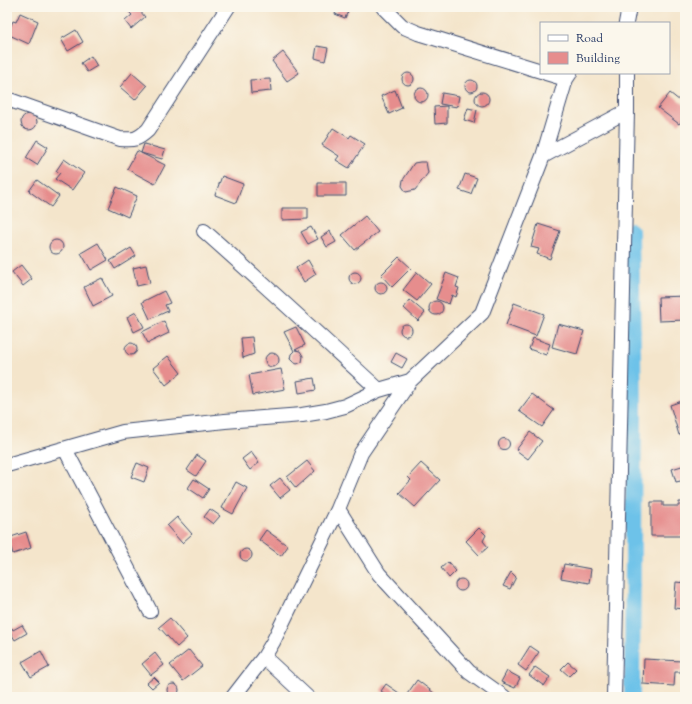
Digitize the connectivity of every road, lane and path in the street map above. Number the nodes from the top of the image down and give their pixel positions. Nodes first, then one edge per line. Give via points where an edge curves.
1 (228, 7) edge
2 (383, 7) edge
3 (628, 7) edge
4 (626, 22) edge
5 (540, 71) edge
6 (553, 74) edge
7 (627, 74) edge
8 (568, 76) edge
9 (7, 99) edge
10 (627, 111) junction
11 (543, 156) junction
12 (204, 231) dead end
13 (410, 381) junction
14 (379, 390) junction
15 (65, 449) junction
16 (7, 465) edge
17 (338, 510) junction
18 (150, 611) dead end
19 (264, 657) junction
20 (233, 697) edge
21 (307, 697) edge
22 (504, 697) edge
23 (614, 697) edge

1 - 9 street via 148,130 140,137 120,139
2 - 5 street via 402,26 418,33
3 - 4 street
6 - 8 street
7 - 10 street
8 - 11 street
10 - 11 street
10 - 23 street
11 - 13 street via 482,313
12 - 14 street
13 - 14 street
13 - 17 street via 361,453
14 - 15 street via 345,406 326,411 123,432
15 - 16 street
15 - 18 street
17 - 19 street
17 - 22 street via 378,574 469,672
19 - 20 street
19 - 21 street

